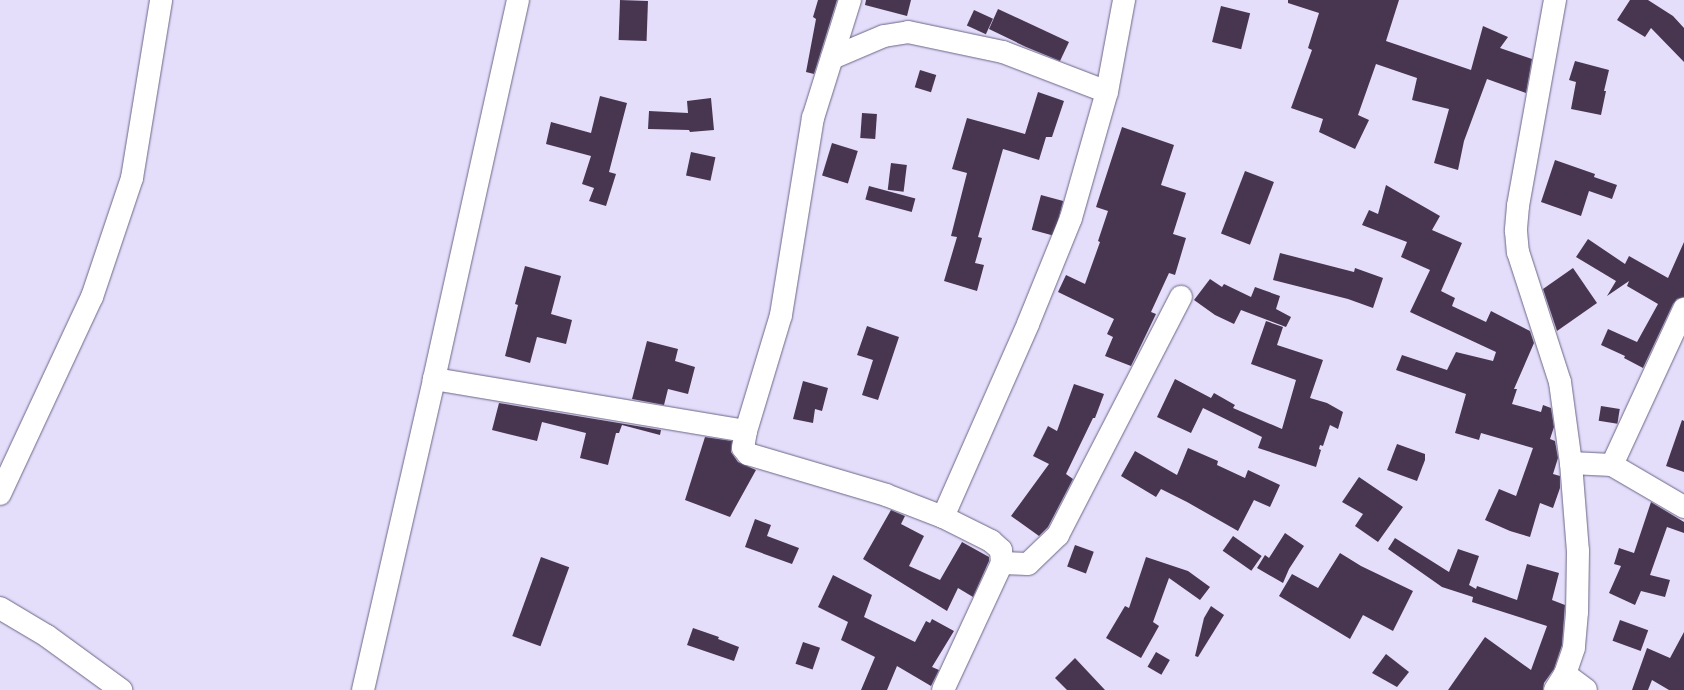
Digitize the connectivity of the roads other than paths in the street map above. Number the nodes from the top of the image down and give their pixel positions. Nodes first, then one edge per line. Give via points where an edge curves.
1 (161, 0) edge
2 (518, 0) edge
3 (850, 0) edge
4 (1124, 0) edge
5 (1555, 0) edge
6 (832, 58) junction
7 (1107, 92) junction
8 (1181, 297) dead end
9 (1684, 309) edge
10 (434, 379) junction
11 (746, 431) junction
12 (1571, 463) junction
13 (1612, 464) junction
14 (0, 494) edge
15 (1684, 507) edge
16 (943, 517) junction
17 (1002, 563) junction
18 (0, 608) edge
19 (1560, 682) edge
20 (121, 690) edge
21 (363, 690) edge
22 (943, 690) edge
23 (1586, 690) edge

1 - 14 street via 132,178 92,297
2 - 10 street
3 - 6 street
4 - 7 street
5 - 12 street via 1518,206 1516,231 1518,252 1560,382
6 - 7 street via 884,36 908,32 1003,52
6 - 11 street via 814,118 780,314
7 - 16 street via 1071,218 1028,324
8 - 17 street via 1058,535 1028,564
9 - 13 street
10 - 11 street
10 - 21 street
11 - 16 street via 743,448 748,454 886,495
12 - 13 street
12 - 19 street via 1578,551 1577,612 1574,648
13 - 15 street
16 - 17 street via 991,541 1001,550
17 - 22 street
18 - 20 street via 47,636
19 - 23 street

